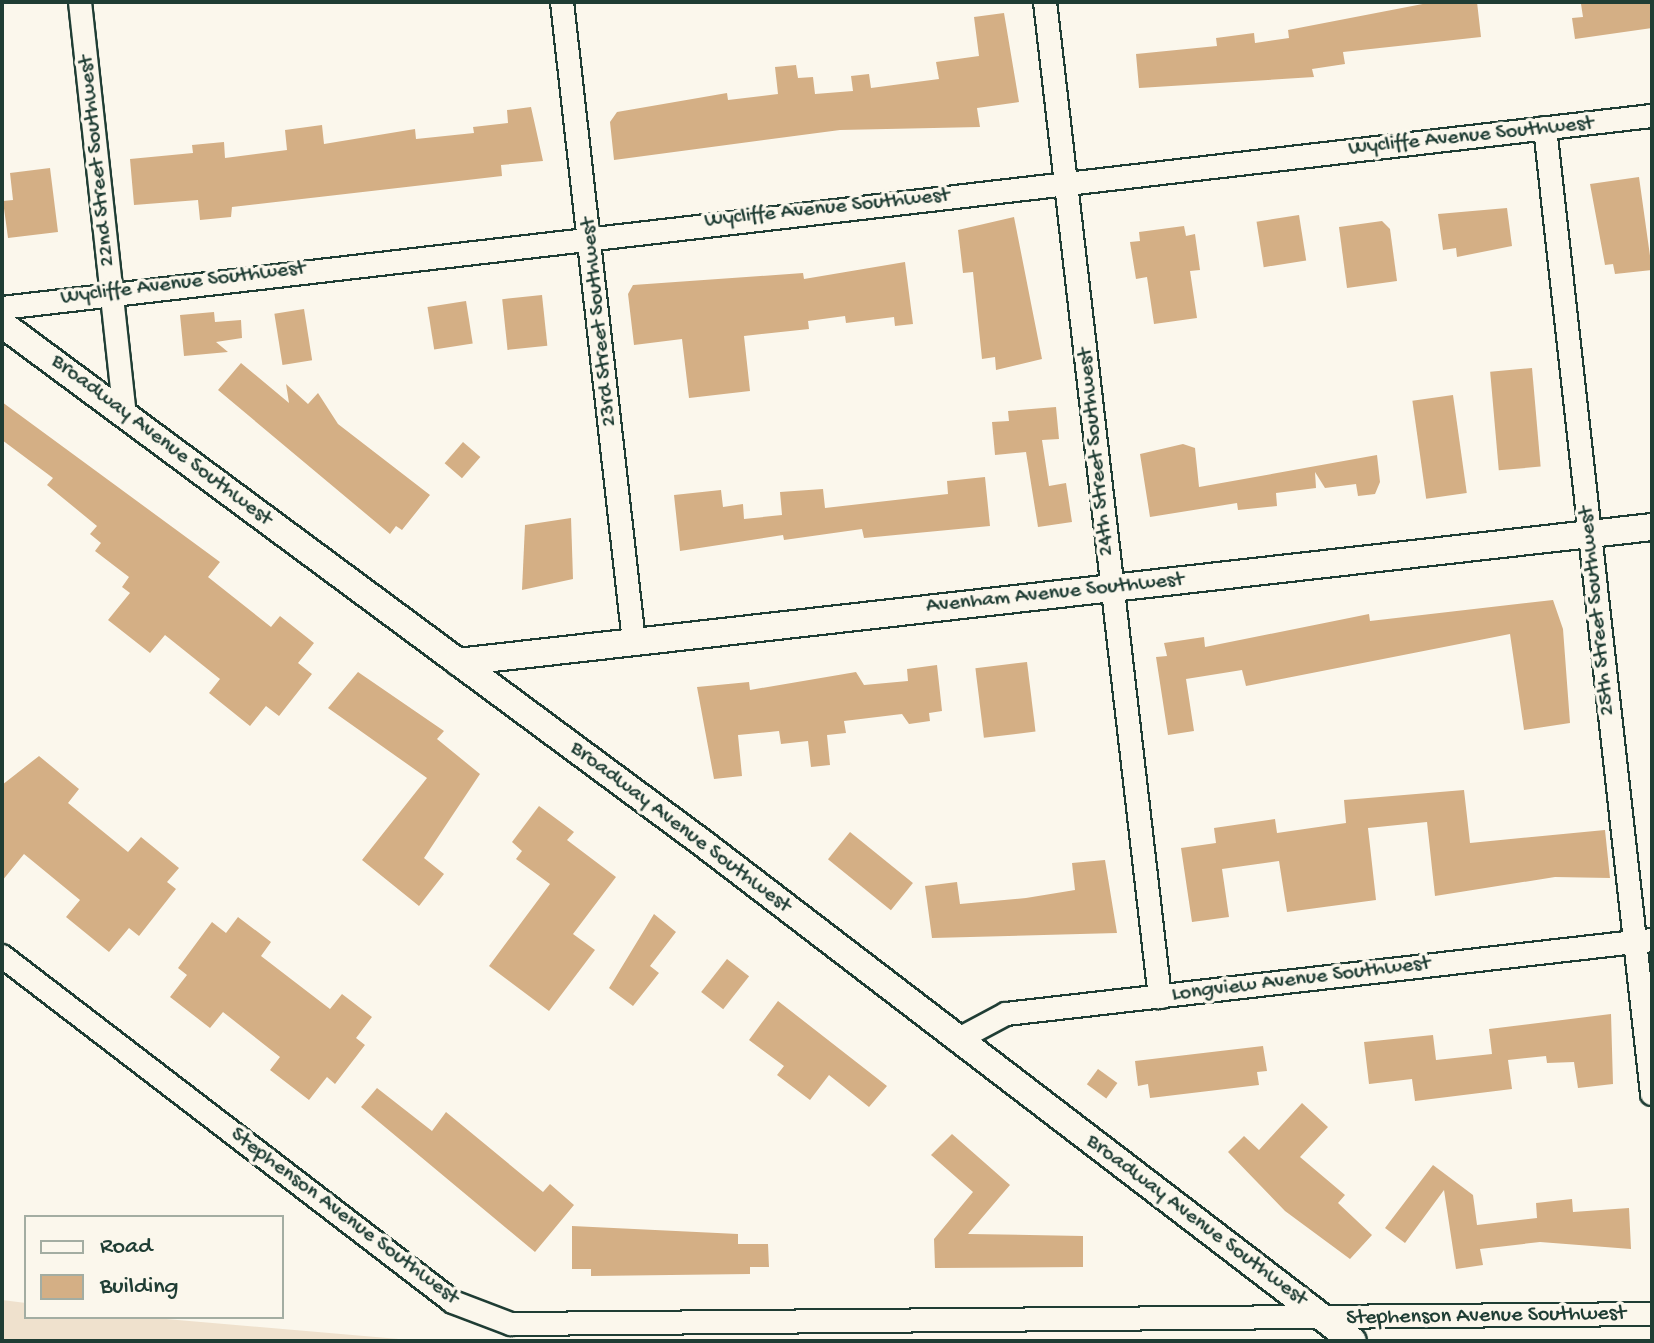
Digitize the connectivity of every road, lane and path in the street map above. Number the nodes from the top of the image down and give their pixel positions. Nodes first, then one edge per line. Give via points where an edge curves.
1 (80, 2) edge
2 (562, 2) edge
3 (1045, 2) edge
4 (1652, 116) edge
5 (1545, 128) junction
6 (1066, 183) junction
7 (591, 236) junction
8 (112, 292) junction
9 (2, 308) edge
10 (2, 324) edge
11 (125, 415) junction
12 (1652, 527) edge
13 (1590, 534) junction
14 (1113, 588) junction
15 (634, 642) junction
16 (458, 662) junction
17 (1644, 941) edge
18 (2, 956) edge
19 (1160, 997) junction
20 (957, 1040) junction
21 (1652, 1094) edge
22 (1652, 1314) edge
23 (1325, 1320) junction
24 (1353, 1341) edge

1 - 8 street, 22nd Street Southwest
2 - 7 street, 23rd Street Southwest
3 - 6 street, 24th Street Southwest
4 - 5 street, Wycliffe Avenue Southwest
5 - 6 street, Wycliffe Avenue Southwest
5 - 13 street, 25th Street Southwest
6 - 7 street, Wycliffe Avenue Southwest
6 - 14 street, 24th Street Southwest
7 - 8 street, Wycliffe Avenue Southwest
7 - 15 street, 23rd Street Southwest
8 - 9 street, Wycliffe Avenue Southwest
8 - 11 street, 22nd Street Southwest
10 - 11 street, Broadway Avenue Southwest
11 - 16 street, Broadway Avenue Southwest
12 - 13 street, Avenham Avenue Southwest
13 - 14 street, Avenham Avenue Southwest
13 - 17 street, 25th Street Southwest
14 - 15 street, Avenham Avenue Southwest
14 - 19 street, 24th Street Southwest
15 - 16 street, Avenham Avenue Southwest
16 - 20 street, Broadway Avenue Southwest
17 - 19 street, Longview Avenue Southwest
17 - 21 street, 25th Street Southwest
18 - 23 street, Stephenson Avenue Southwest via 453,1302 511,1324
19 - 20 street, Longview Avenue Southwest via 1006,1014
20 - 23 street, Broadway Avenue Southwest
22 - 23 street, Stephenson Avenue Southwest
23 - 24 street, Broadway Avenue Southwest

